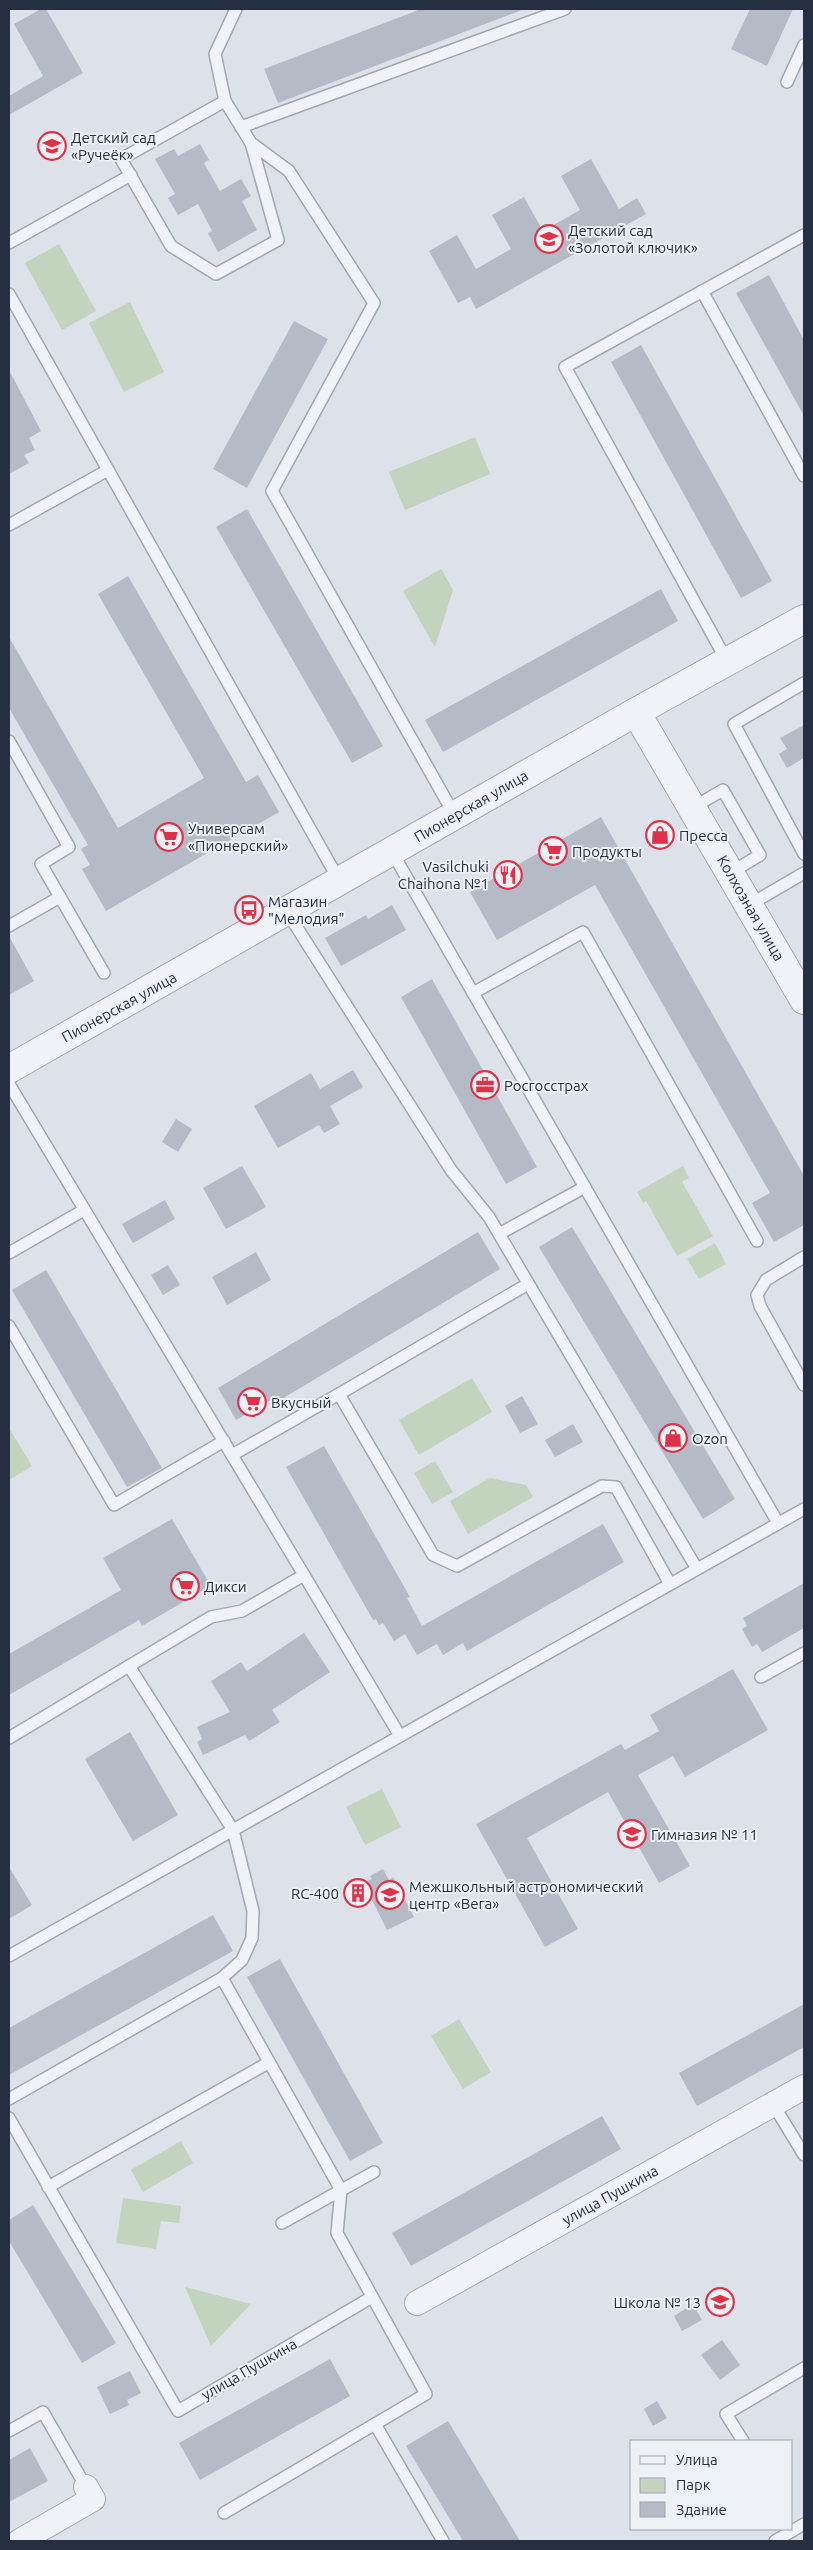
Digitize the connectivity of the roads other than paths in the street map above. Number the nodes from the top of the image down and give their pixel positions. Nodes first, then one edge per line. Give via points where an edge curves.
1 (236, 9) edge
2 (565, 9) edge
3 (804, 45) edge
4 (787, 82) dead end
5 (225, 101) junction
6 (241, 127) junction
7 (251, 143) junction
8 (130, 176) junction
9 (804, 235) edge
10 (9, 243) edge
11 (702, 291) junction
12 (9, 294) edge
13 (108, 470) junction
14 (804, 476) edge
15 (9, 525) edge
16 (804, 619) edge
17 (728, 662) junction
18 (804, 683) edge
19 (636, 712) junction
20 (9, 741) edge
21 (455, 816) junction
22 (392, 852) junction
23 (804, 854) edge
24 (804, 873) edge
25 (340, 882) junction
26 (60, 896) junction
27 (749, 905) junction
28 (287, 912) junction
29 (9, 926) edge
30 (104, 973) dead end
31 (473, 993) junction
32 (804, 1000) edge
33 (9, 1069) edge
34 (9, 1084) edge
35 (585, 1187) junction
36 (84, 1210) junction
37 (499, 1234) junction
38 (757, 1241) dead end
39 (9, 1252) edge
40 (804, 1257) edge
41 (528, 1284) junction
42 (9, 1326) edge
43 (804, 1385) edge
44 (339, 1394) junction
45 (224, 1441) junction
46 (232, 1455) junction
47 (804, 1508) edge
48 (778, 1523) junction
49 (697, 1569) junction
50 (304, 1575) junction
51 (670, 1584) junction
52 (804, 1653) edge
53 (129, 1666) junction
54 (761, 1677) dead end
55 (400, 1736) junction
56 (9, 1738) edge
57 (233, 1830) junction
58 (9, 1956) edge
59 (222, 1978) junction
60 (268, 2063) junction
61 (804, 2087) edge
62 (9, 2099) edge
63 (774, 2104) junction
64 (9, 2118) edge
65 (804, 2155) edge
66 (374, 2172) dead end
67 (48, 2186) junction
68 (341, 2190) junction
69 (282, 2223) dead end
70 (372, 2297) junction
71 (417, 2304) dead end
72 (804, 2368) edge
73 (375, 2424) junction
74 (9, 2431) edge
75 (742, 2440) edge
76 (86, 2488) joint
77 (224, 2513) dead end
78 (804, 2524) edge
79 (20, 2541) edge
80 (443, 2541) edge
81 (775, 2541) edge

1 - 5 lane via 215,54
2 - 6 lane
3 - 4 lane
5 - 6 lane
5 - 8 lane via 121,159
6 - 7 lane
7 - 8 lane via 278,240 216,274 171,246
7 - 21 lane via 289,171 374,303 272,491
8 - 10 lane
9 - 11 lane
11 - 14 lane
11 - 17 lane via 565,367
12 - 13 lane
13 - 15 lane
13 - 25 lane
16 - 17 street, Пионерская улица
17 - 19 street, Пионерская улица
18 - 23 lane via 734,724
19 - 21 street, Пионерская улица
19 - 27 street, Колхозная улица
20 - 26 lane via 69,848 41,864
21 - 22 street, Пионерская улица
22 - 25 street, Пионерская улица
22 - 31 lane
24 - 27 lane
25 - 28 street, Пионерская улица
26 - 29 lane
26 - 30 lane
27 - 32 street, Колхозная улица
28 - 33 street, Пионерская улица
28 - 37 lane via 451,1170
31 - 35 lane
31 - 38 lane via 583,932
34 - 36 lane
35 - 37 lane
35 - 48 lane
36 - 39 lane
36 - 45 lane
37 - 41 lane
40 - 43 lane via 766,1280 757,1295
41 - 44 lane
41 - 49 lane
42 - 45 lane via 114,1505
44 - 46 lane
44 - 51 lane via 433,1555 457,1566 602,1486 616,1487
45 - 46 lane
46 - 50 lane
47 - 48 lane
48 - 49 lane
49 - 51 lane
50 - 53 lane via 242,1611 211,1617
50 - 55 lane
51 - 55 lane
52 - 54 lane
53 - 56 lane
53 - 57 lane
55 - 57 lane
57 - 58 lane
57 - 59 lane via 253,1911 252,1938 242,1960
59 - 60 lane
59 - 62 lane
60 - 67 lane
60 - 68 lane
61 - 63 street, улица Пушкина
63 - 65 lane
63 - 71 street, улица Пушкина
64 - 67 lane
66 - 68 lane
67 - 70 lane, улица Пушкина via 178,2411
68 - 69 lane
68 - 70 lane via 337,2233
70 - 73 lane via 426,2394
72 - 75 lane via 726,2414
73 - 77 lane
73 - 80 lane
74 - 76 lane via 43,2412
76 - 79 street via 93,2499
78 - 81 lane

